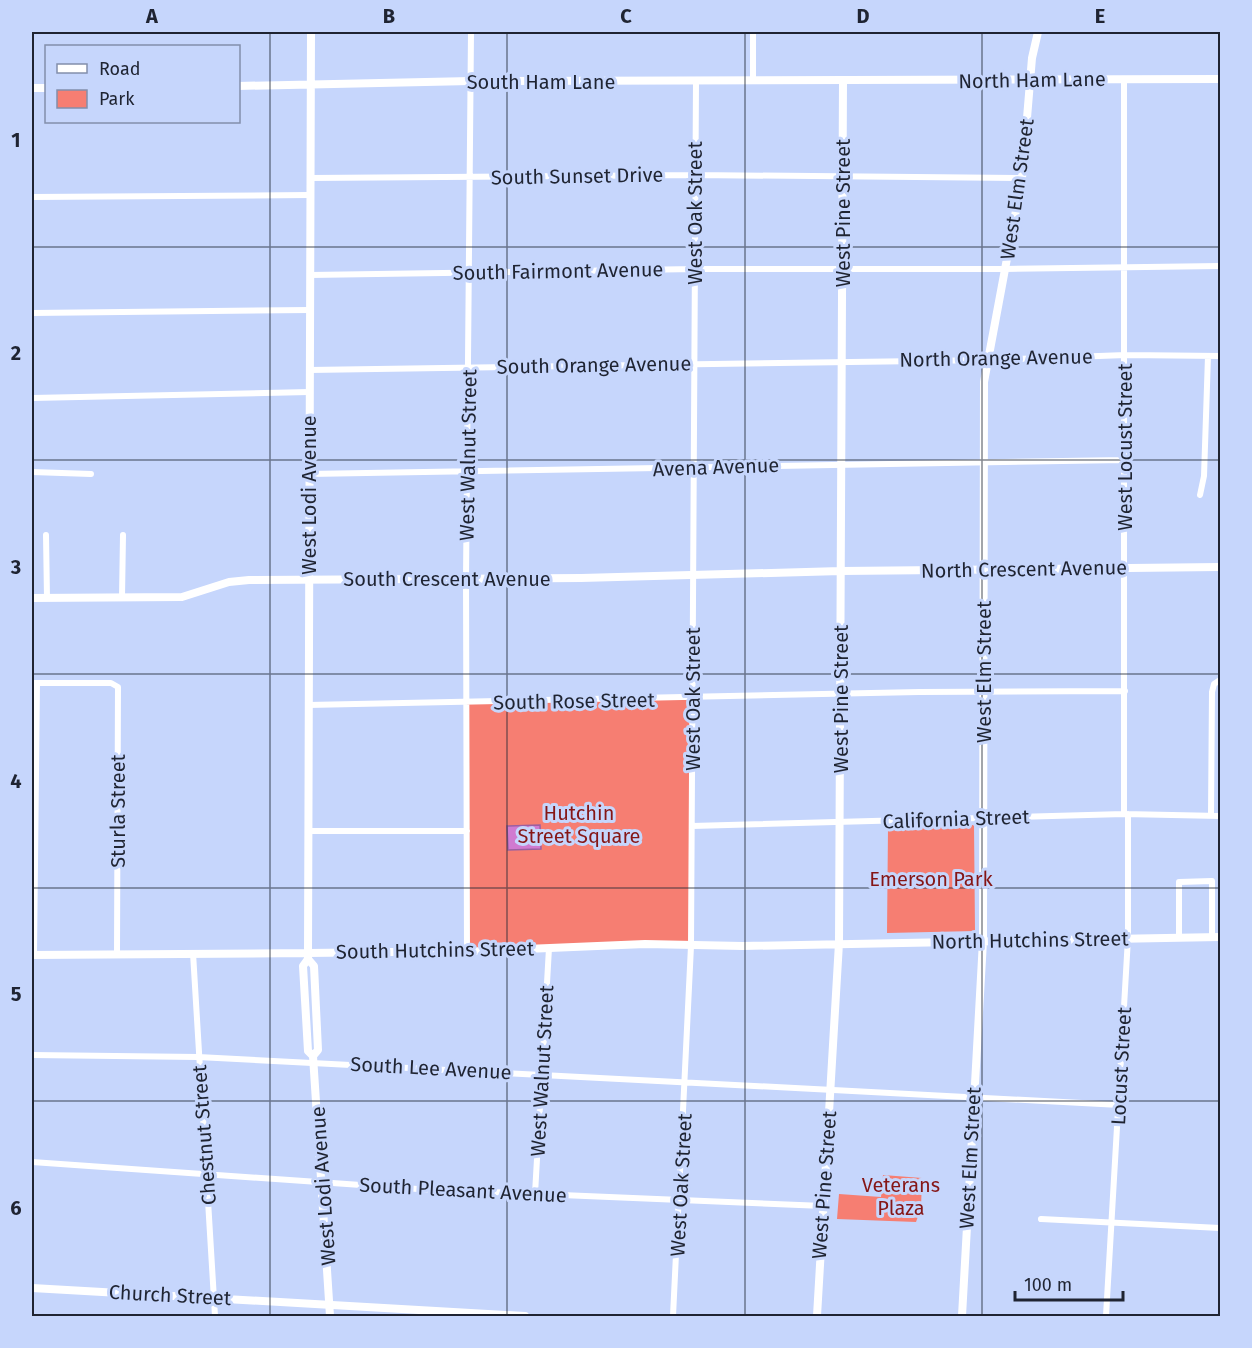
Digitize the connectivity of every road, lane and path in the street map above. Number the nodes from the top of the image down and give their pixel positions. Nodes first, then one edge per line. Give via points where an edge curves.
1 (311, 32) edge
2 (471, 32) edge
3 (753, 32) edge
4 (1038, 32) edge
5 (1124, 79) junction
6 (1221, 79) edge
7 (753, 80) junction
8 (1030, 80) junction
9 (471, 81) junction
10 (696, 81) junction
11 (843, 81) junction
12 (312, 84) junction
13 (240, 86) edge
14 (695, 175) junction
15 (844, 176) junction
16 (470, 177) junction
17 (310, 178) junction
18 (1023, 178) junction
19 (309, 195) junction
20 (32, 197) edge
21 (1221, 266) edge
22 (1124, 268) junction
23 (695, 269) junction
24 (1005, 269) junction
25 (843, 270) junction
26 (471, 273) junction
27 (310, 275) junction
28 (310, 310) junction
29 (32, 314) edge
30 (1126, 355) junction
31 (1208, 356) junction
32 (1221, 356) edge
33 (987, 360) junction
34 (843, 361) junction
35 (694, 363) junction
36 (470, 368) junction
37 (309, 370) junction
38 (309, 392) junction
39 (32, 398) edge
40 (1124, 460) junction
41 (842, 464) junction
42 (982, 464) junction
43 (694, 469) junction
44 (32, 472) edge
45 (468, 472) junction
46 (91, 474) dead end
47 (309, 474) junction
48 (1200, 495) dead end
49 (46, 535) dead end
50 (123, 535) dead end
51 (1221, 567) edge
52 (1125, 568) junction
53 (828, 571) joint
54 (841, 571) junction
55 (983, 571) junction
56 (693, 573) junction
57 (466, 579) junction
58 (309, 580) junction
59 (122, 597) junction
60 (32, 598) edge
61 (47, 598) junction
62 (1221, 680) edge
63 (34, 683) edge
64 (1125, 691) junction
65 (985, 692) junction
66 (841, 695) junction
67 (692, 698) junction
68 (468, 704) junction
69 (308, 705) junction
70 (1126, 814) junction
71 (1211, 815) junction
72 (1221, 816) edge
73 (984, 817) junction
74 (840, 822) junction
75 (692, 826) junction
76 (308, 831) junction
77 (467, 831) junction
78 (1179, 937) junction
79 (1216, 937) edge
80 (1128, 938) junction
81 (983, 941) junction
82 (839, 944) junction
83 (692, 946) junction
84 (549, 948) junction
85 (467, 951) junction
86 (193, 953) junction
87 (33, 955) edge
88 (117, 955) junction
89 (308, 956) junction
90 (32, 1055) edge
91 (198, 1056) junction
92 (313, 1059) junction
93 (541, 1074) junction
94 (686, 1082) junction
95 (830, 1089) junction
96 (974, 1097) junction
97 (1119, 1105) junction
98 (32, 1162) edge
99 (207, 1176) junction
100 (323, 1181) junction
101 (535, 1194) junction
102 (680, 1201) junction
103 (824, 1206) junction
104 (1041, 1219) dead end
105 (1112, 1223) junction
106 (1221, 1228) edge
107 (32, 1288) edge
108 (214, 1298) junction
109 (330, 1304) junction
110 (216, 1317) edge
111 (330, 1317) edge
112 (525, 1317) edge
113 (673, 1317) edge
114 (817, 1317) edge
115 (962, 1317) edge
116 (1106, 1317) edge

1 - 12 main road, West Lodi Avenue
2 - 9 street, West Walnut Street
3 - 7 street
4 - 8 street, West Elm Street
5 - 6 main road, North Ham Lane
5 - 8 main road, North Ham Lane
5 - 22 street, West Locust Street
7 - 10 main road, South Ham Lane
7 - 11 main road, South Ham Lane
8 - 11 main road, North Ham Lane
8 - 18 street, West Elm Street
9 - 10 main road, South Ham Lane
9 - 12 main road, South Ham Lane
9 - 16 street, West Walnut Street
10 - 14 street, West Oak Street
11 - 15 street, West Pine Street
12 - 13 main road, South Ham Lane
12 - 17 main road, West Lodi Avenue
14 - 15 street, South Sunset Drive
14 - 16 street, South Sunset Drive
14 - 23 street, West Oak Street
15 - 18 street, South Sunset Drive
15 - 25 street, West Pine Street
16 - 17 street, South Sunset Drive
16 - 26 street, West Walnut Street
17 - 19 main road, West Lodi Avenue
18 - 24 street, West Elm Street
19 - 20 street
19 - 27 main road, West Lodi Avenue
21 - 22 street, South Fairmont Avenue
22 - 24 street, South Fairmont Avenue
22 - 30 street, West Locust Street
23 - 25 street, South Fairmont Avenue
23 - 26 street, South Fairmont Avenue
23 - 35 street, West Oak Street
24 - 25 street, South Fairmont Avenue
24 - 33 street, West Elm Street
25 - 34 street, West Pine Street
26 - 27 street, South Fairmont Avenue
26 - 36 street, West Walnut Street
27 - 28 main road, West Lodi Avenue
28 - 29 street
28 - 37 main road, West Lodi Avenue
30 - 31 street, North Orange Avenue
30 - 33 street, North Orange Avenue
30 - 40 street, West Locust Street
31 - 32 street, North Orange Avenue
31 - 48 street
33 - 34 street, North Orange Avenue
33 - 42 street, West Elm Street
34 - 35 street, South Orange Avenue
34 - 41 street, West Pine Street
35 - 36 street, South Orange Avenue
35 - 43 street, West Oak Street
36 - 37 street, South Orange Avenue
36 - 45 street, West Walnut Street
37 - 38 main road, West Lodi Avenue
38 - 39 street
38 - 47 main road, West Lodi Avenue
40 - 42 street, Avena Avenue
40 - 52 street, West Locust Street
41 - 42 street, Avena Avenue
41 - 43 street, Avena Avenue
41 - 54 street, West Pine Street
42 - 55 street, West Elm Street
43 - 45 street, Avena Avenue
43 - 56 street, West Oak Street
44 - 46 street
45 - 47 street, Avena Avenue
45 - 57 street, West Walnut Street
47 - 58 main road, West Lodi Avenue
49 - 61 street
50 - 59 street
51 - 52 street, North Crescent Avenue
52 - 55 street, North Crescent Avenue
52 - 64 street, West Locust Street
53 - 54 street, North Crescent Avenue
53 - 56 street, South Crescent Avenue
54 - 55 street, North Crescent Avenue
54 - 66 street, West Pine Street
55 - 65 street, West Elm Street
56 - 57 street, South Crescent Avenue
56 - 67 street, West Oak Street
57 - 58 street, South Crescent Avenue
57 - 68 street, West Walnut Street
58 - 59 street, South Crescent Avenue via 229,582 182,597
58 - 69 main road, West Lodi Avenue
59 - 61 street, South Crescent Avenue
60 - 61 street, South Crescent Avenue
62 - 71 street via 1214,684 1212,692
63 - 87 street
63 - 88 street, Sturla Street via 101,682 118,687
64 - 65 street, South Rose Street
64 - 70 street, West Locust Street
65 - 66 street, South Rose Street
65 - 73 street, West Elm Street
66 - 67 street, South Rose Street
66 - 74 street, West Pine Street
67 - 68 street, South Rose Street
67 - 75 street, West Oak Street
68 - 69 street, South Rose Street
68 - 77 street, West Walnut Street
69 - 76 main road, West Lodi Avenue
70 - 71 street, California Street
70 - 73 street, California Street
70 - 80 street, Locust Street
71 - 72 street, California Street
73 - 74 street, California Street
73 - 81 street, West Elm Street
74 - 75 street, California Street
74 - 82 street, West Pine Street
75 - 83 street, West Oak Street
76 - 77 street
76 - 89 main road, West Lodi Avenue
77 - 85 street, West Walnut Street
78 - 79 street, North Hutchins Street
78 - 79 street via 1179,882 1212,881
78 - 80 street, North Hutchins Street
80 - 81 street, North Hutchins Street
80 - 97 street, Locust Street
81 - 82 street, North Hutchins Street
81 - 96 street, West Elm Street
82 - 83 street, South Hutchins Street
82 - 95 street, West Pine Street
83 - 84 street, South Hutchins Street
83 - 94 street, West Oak Street
84 - 85 street, South Hutchins Street
84 - 93 street, West Walnut Street
85 - 89 street, South Hutchins Street
86 - 88 main road, South Hutchins Street
86 - 89 main road, South Hutchins Street
86 - 91 street, Chestnut Street
87 - 88 main road, South Hutchins Street
89 - 92 main road, West Lodi Avenue via 314,966 318,1050
90 - 91 street, South Lee Avenue
91 - 92 street, South Lee Avenue
91 - 99 street, Chestnut Street
92 - 93 street, South Lee Avenue
92 - 100 main road, West Lodi Avenue
93 - 94 street, South Lee Avenue
93 - 101 street, West Walnut Street
94 - 95 street, South Lee Avenue
94 - 102 street, West Oak Street
95 - 96 street, South Lee Avenue
95 - 103 street, West Pine Street
96 - 97 street, South Lee Avenue
96 - 115 street, West Elm Street
97 - 105 street, Locust Street
98 - 99 street, South Pleasant Avenue
99 - 100 street, South Pleasant Avenue
99 - 108 street, Chestnut Street
100 - 101 street, South Pleasant Avenue
100 - 109 main road, West Lodi Avenue
101 - 102 street, South Pleasant Avenue
102 - 103 street, South Pleasant Avenue
102 - 113 street, West Oak Street
103 - 114 street, West Pine Street
104 - 105 street
105 - 106 street
105 - 116 street, Locust Street
107 - 108 street, Church Street
108 - 109 street, Church Street
108 - 110 street, Chestnut Street
109 - 111 main road, West Lodi Avenue
109 - 112 street, Church Street

